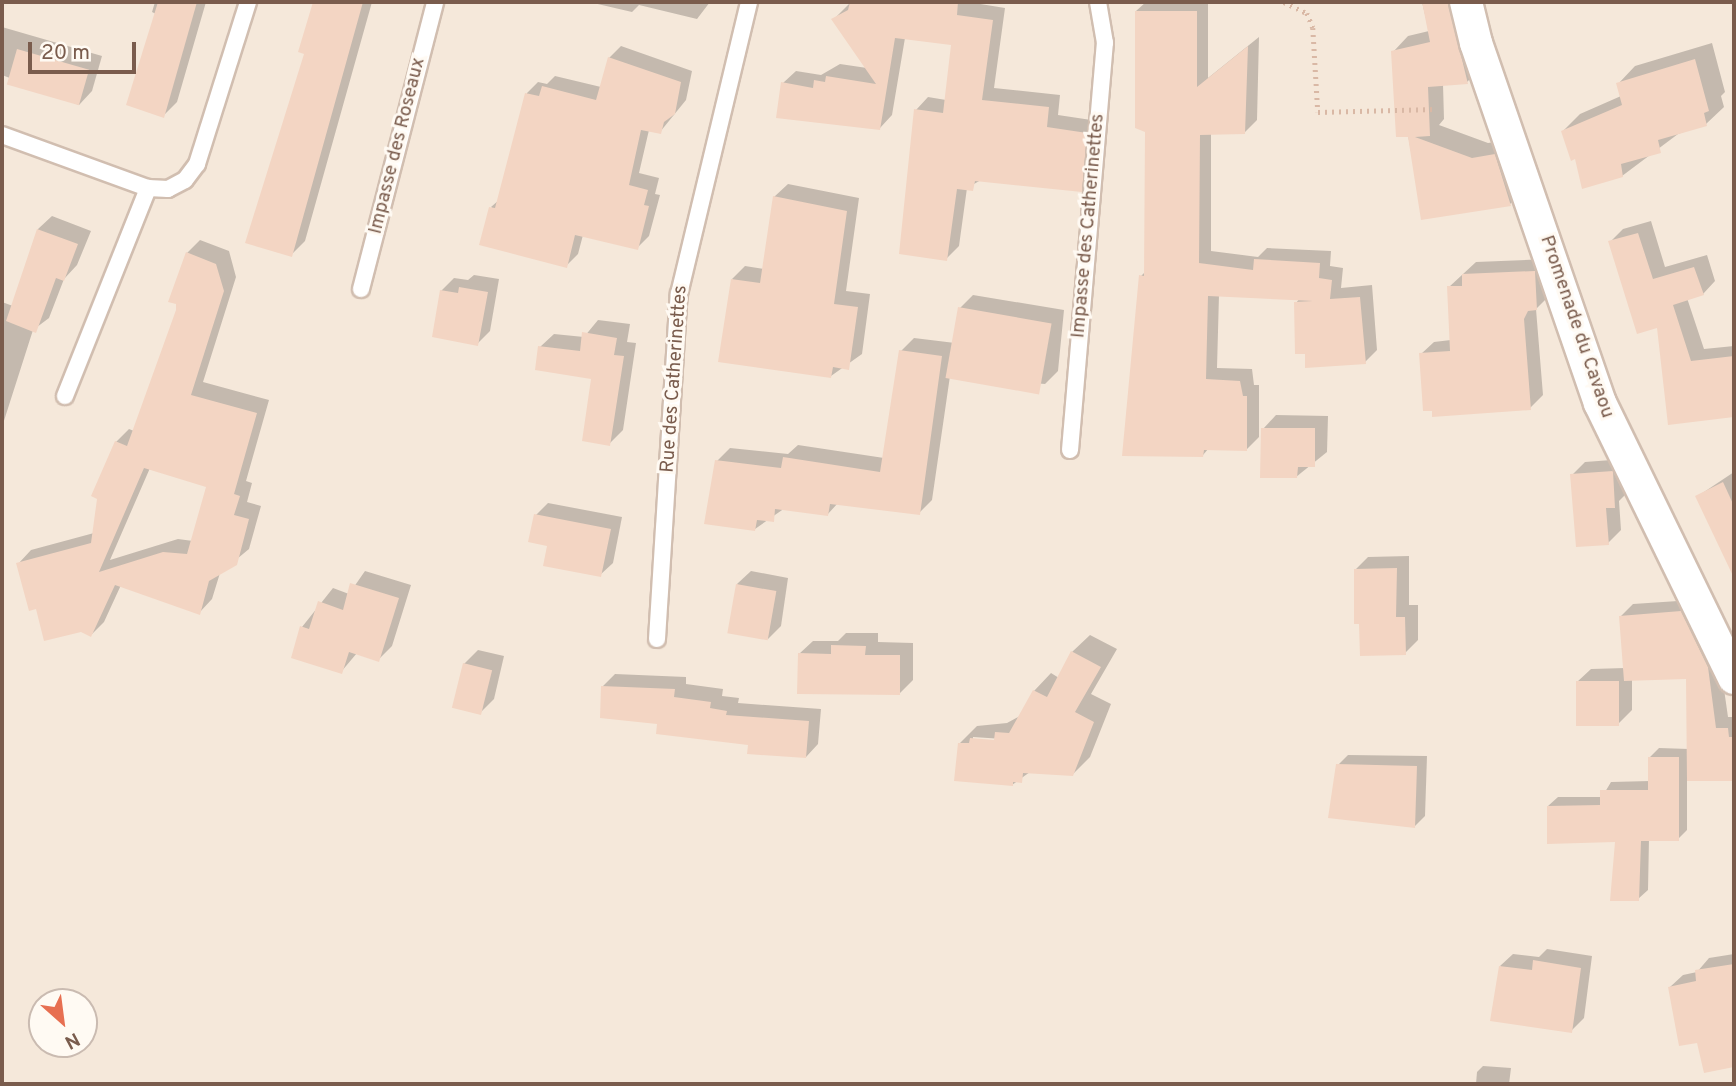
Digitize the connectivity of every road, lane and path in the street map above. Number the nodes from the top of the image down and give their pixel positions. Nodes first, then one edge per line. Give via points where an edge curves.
1 (248, 2) edge
2 (435, 2) edge
3 (749, 2) edge
4 (1098, 2) edge
5 (1284, 2) edge
6 (1466, 2) edge
7 (1436, 109) dead end
8 (2, 135) edge
9 (148, 188) junction
10 (361, 289) dead end
11 (65, 396) dead end
12 (1070, 450) dead end
13 (657, 639) dead end
14 (1734, 678) edge

1 - 9 lane via 197,164 185,180 168,189
2 - 10 lane, Impasse des Roseaux
3 - 13 lane, Rue des Catherinettes via 679,294
4 - 12 lane, Impasse des Catherinettes via 1105,43
5 - 7 path via 1307,13 1313,28 1318,112
6 - 14 street, Promenade du Cavaou via 1476,43 1600,403
8 - 9 lane
9 - 11 lane

